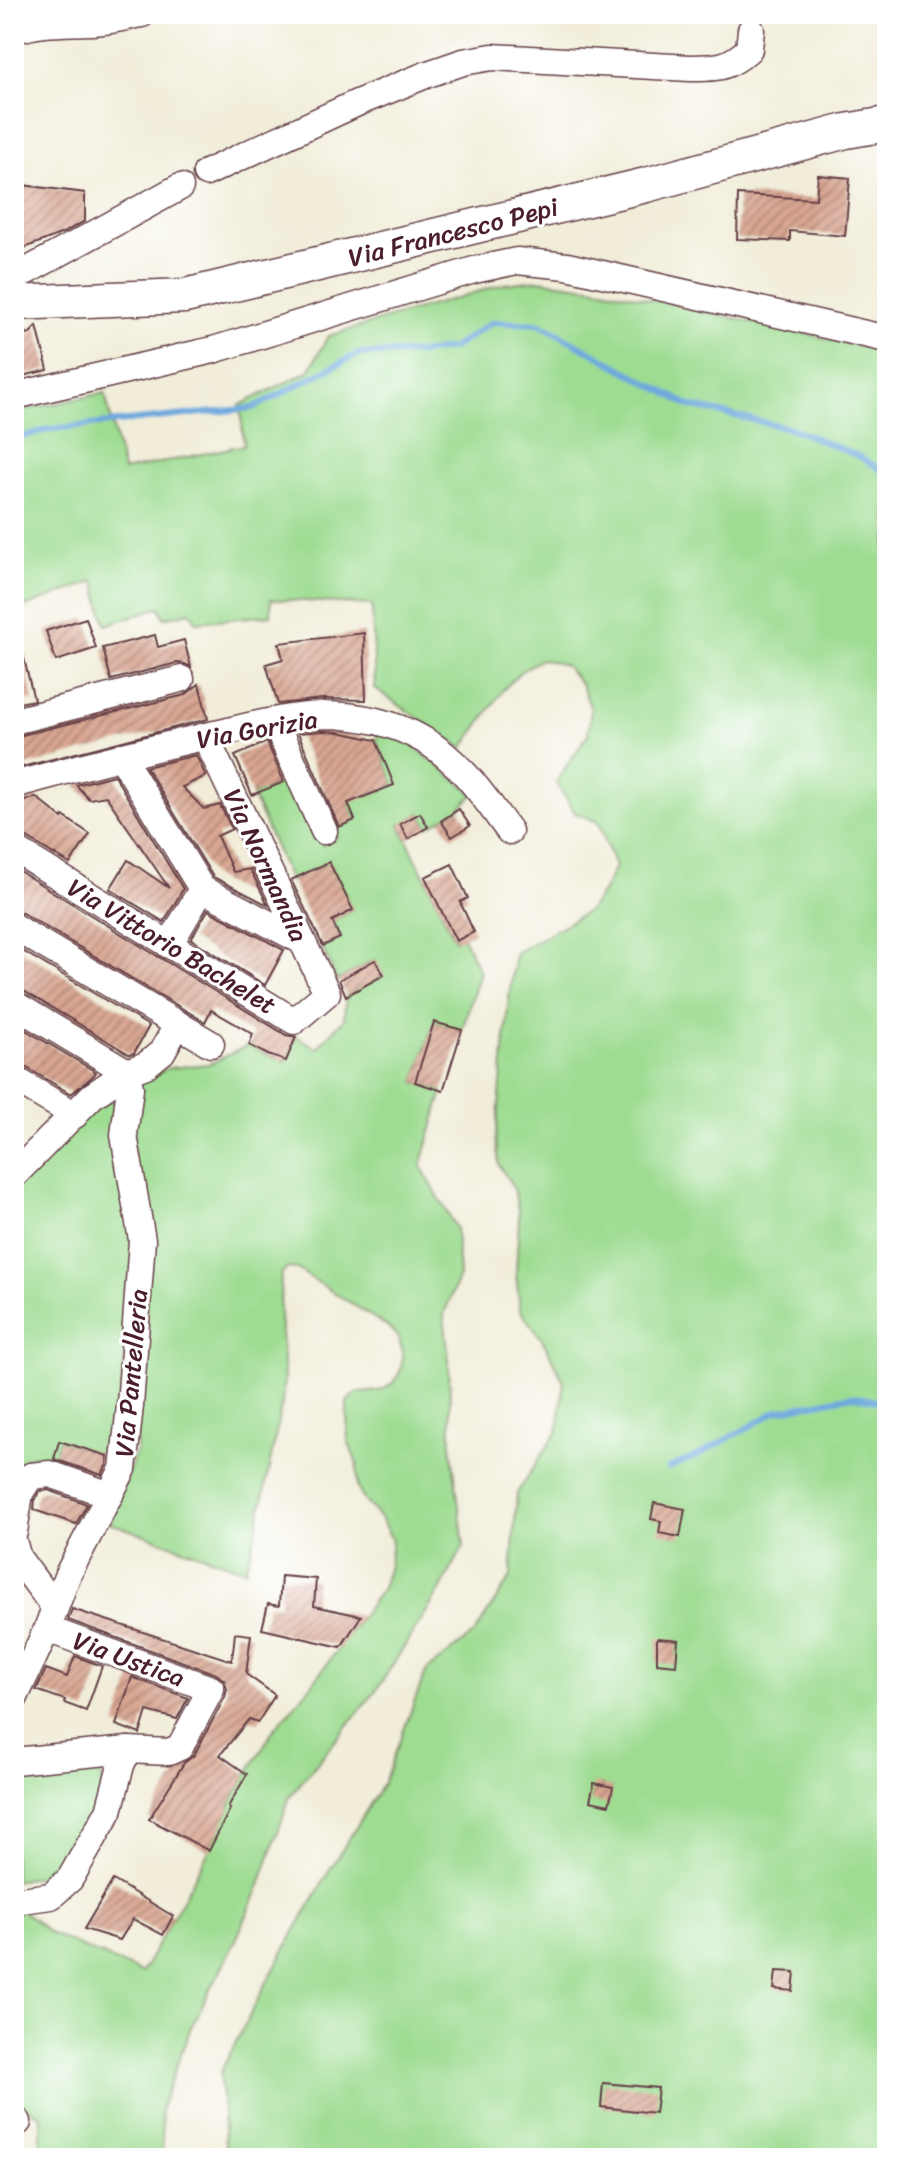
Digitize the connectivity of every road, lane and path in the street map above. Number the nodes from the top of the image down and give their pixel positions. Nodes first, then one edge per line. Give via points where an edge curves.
1 (19, 14) edge
2 (142, 14) edge
3 (14, 21) edge
4 (751, 30) dead end
5 (14, 31) edge
6 (887, 124) edge
7 (206, 173) dead end
8 (180, 187) dead end
9 (14, 278) edge
10 (14, 303) edge
11 (887, 339) edge
12 (14, 396) edge
13 (181, 679) dead end
14 (14, 721) edge
15 (275, 722) junction
16 (205, 736) junction
17 (121, 756) junction
18 (14, 787) edge
19 (324, 831) dead end
20 (509, 831) dead end
21 (14, 849) edge
22 (202, 889) junction
23 (14, 927) edge
24 (302, 941) junction
25 (169, 945) junction
26 (327, 993) joint
27 (14, 1004) edge
28 (178, 1024) junction
29 (211, 1044) dead end
30 (127, 1072) junction
31 (14, 1079) edge
32 (75, 1115) junction
33 (14, 1175) edge
34 (110, 1495) junction
35 (14, 1532) edge
36 (14, 1544) edge
37 (51, 1619) junction
38 (14, 1699) edge
39 (128, 1750) junction
40 (14, 1761) edge
41 (14, 1901) edge

1 - 3 street
2 - 5 street
4 - 7 street via 749,49 720,68 492,57 463,62 357,103
6 - 10 main road, Via Francesco Pepi via 185,296
8 - 9 street
11 - 12 street via 567,266 517,261 213,350
13 - 14 street
15 - 16 street, Via Gorizia
15 - 19 street
15 - 20 street, Via Gorizia via 321,715 355,717 424,740 455,763
16 - 17 street, Via Gorizia
16 - 24 street, Via Normandia
17 - 18 street, Via Gorizia
17 - 22 street
21 - 25 street, Via Vittorio Bachelet
22 - 24 street
22 - 25 street
23 - 28 street
24 - 26 street, Via Normandia
25 - 26 street, Via Vittorio Bachelet via 294,1021
27 - 30 street
28 - 29 street
28 - 30 street via 162,1052
30 - 32 street
30 - 34 street, Via Pantelleria via 124,1135 142,1240 123,1469
31 - 32 street
32 - 33 street
34 - 35 street via 50,1474 31,1476 20,1493
34 - 37 street, Via Pantelleria
36 - 37 street
37 - 38 street, Via Pantelleria
37 - 39 street, Via Ustica via 211,1689 180,1747 169,1752
39 - 40 street
39 - 41 street via 109,1811 70,1879 51,1896

